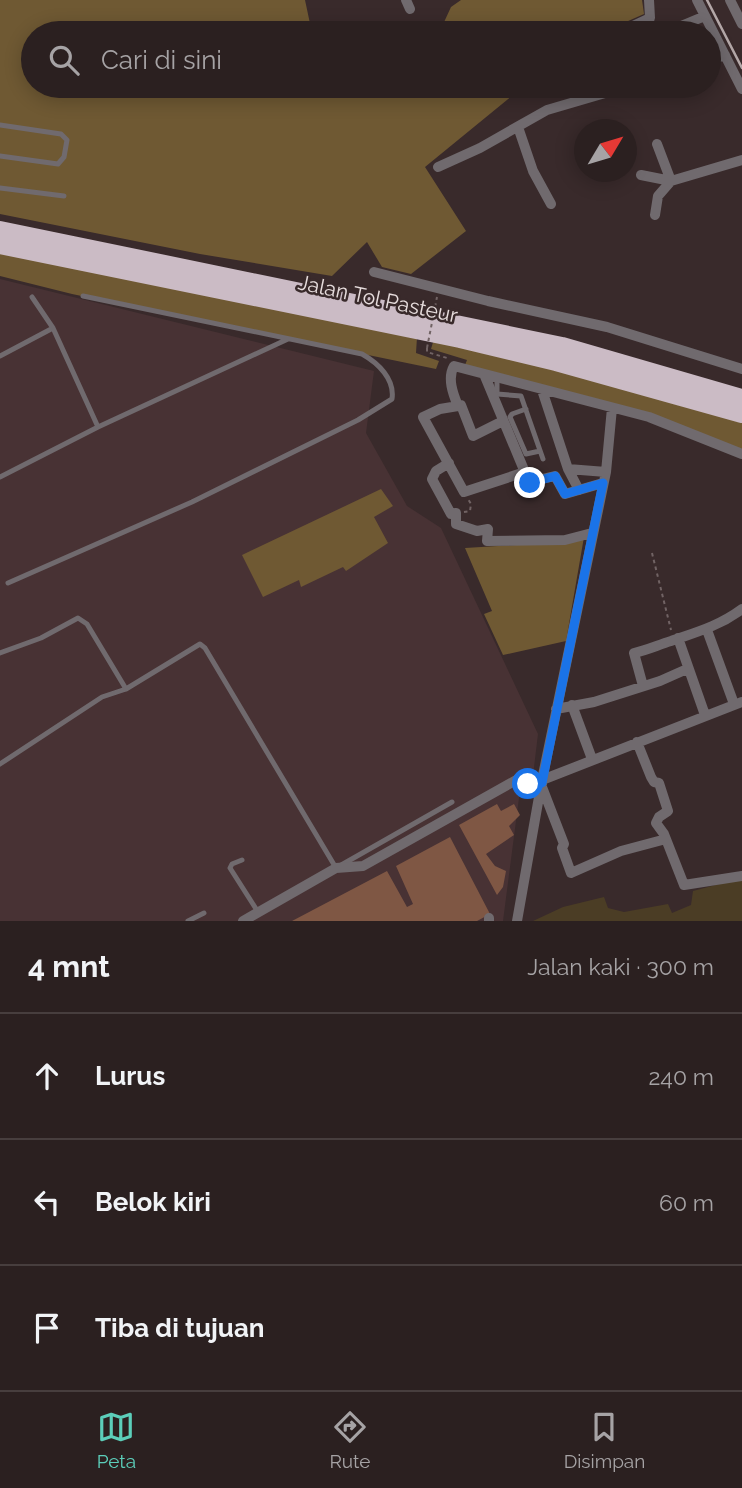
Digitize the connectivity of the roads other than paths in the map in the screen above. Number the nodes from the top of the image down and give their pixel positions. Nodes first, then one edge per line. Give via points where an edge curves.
1 (649, 0) edge
2 (697, 0) edge
3 (735, 4) edge
4 (705, 16) junction
5 (644, 21) edge
6 (693, 21) edge
7 (707, 21) edge
8 (742, 24) edge
9 (721, 49) edge
10 (724, 55) junction
11 (721, 56) edge
12 (742, 89) edge
13 (588, 98) edge
14 (0, 125) edge
15 (518, 127) junction
16 (657, 144) dead end
17 (0, 156) edge
18 (742, 160) edge
19 (438, 167) dead end
20 (641, 175) dead end
21 (671, 181) junction
22 (0, 188) edge
23 (64, 196) dead end
24 (551, 204) dead end
25 (655, 215) dead end
26 (0, 230) edge
27 (0, 245) edge
28 (374, 272) dead end
29 (83, 296) dead end
30 (32, 298) dead end
31 (53, 328) junction
32 (288, 339) junction
33 (0, 356) edge
34 (742, 369) edge
35 (484, 374) junction
36 (497, 378) junction
37 (542, 390) junction
38 (742, 398) edge
39 (458, 406) junction
40 (612, 408) junction
41 (526, 410) junction
42 (742, 414) edge
43 (503, 421) junction
44 (98, 427) junction
45 (540, 451) junction
46 (742, 454) edge
47 (543, 459) dead end
48 (449, 463) junction
49 (568, 469) junction
50 (524, 472) junction
51 (0, 477) edge
52 (605, 478) junction
53 (579, 490) junction
54 (592, 533) junction
55 (8, 583) dead end
56 (742, 609) edge
57 (707, 630) junction
58 (676, 639) junction
59 (0, 653) edge
60 (687, 669) junction
61 (643, 686) junction
62 (126, 690) junction
63 (738, 703) edge
64 (572, 705) junction
65 (556, 709) junction
66 (705, 715) junction
67 (637, 742) junction
68 (592, 759) junction
69 (0, 764) edge
70 (542, 783) junction
71 (452, 802) dead end
72 (666, 839) junction
73 (242, 860) dead end
74 (336, 868) junction
75 (742, 876) edge
76 (258, 912) junction
77 (204, 913) dead end
78 (188, 921) edge
79 (243, 921) edge
80 (517, 921) edge

1 - 5 street via 650,18
2 - 4 street
3 - 8 street
4 - 6 street
4 - 7 street
9 - 10 street
10 - 11 street
10 - 12 street
13 - 15 street via 547,110
14 - 17 lane via 61,134 67,140 58,164
15 - 19 street
15 - 24 street via 533,171
16 - 21 street
18 - 21 street
20 - 21 street
21 - 25 street via 658,197
22 - 23 lane
26 - 38 highway, Jalan Tol Pasteur via 562,346
27 - 42 highway, Jalan Tol Pasteur via 460,339
28 - 34 street via 607,327
29 - 32 lane
30 - 31 lane
31 - 33 lane
31 - 44 lane
32 - 44 lane
32 - 55 lane via 373,360 391,385 392,399 192,502
35 - 36 street
35 - 39 street via 454,366 453,394
35 - 43 street
36 - 37 street
36 - 41 lane via 497,394 521,395
37 - 40 street
37 - 49 street
39 - 43 street via 473,436
39 - 48 street via 423,417
40 - 46 street via 649,417
40 - 52 street
41 - 45 lane
41 - 45 lane via 510,416 526,454
43 - 50 street
44 - 51 lane
45 - 47 lane
48 - 50 street via 464,492
48 - 54 street via 432,479 451,514 456,513 456,524 477,531 488,529 487,541 545,542
49 - 52 street
49 - 53 street
50 - 53 street via 530,483 554,475 565,494
52 - 53 street
52 - 54 street
54 - 65 street
56 - 57 street
57 - 58 street
57 - 63 street
58 - 60 street
58 - 61 street via 634,653
59 - 62 lane via 78,618 87,624
60 - 61 street
60 - 66 street
61 - 64 street
62 - 69 lane via 102,697
62 - 74 lane via 200,643
63 - 66 street
64 - 65 street
64 - 68 street
65 - 70 street
66 - 67 street
67 - 68 street
67 - 72 street via 666,802 668,811 656,821
68 - 70 street
70 - 72 street via 571,873 621,851
70 - 74 street via 530,786 525,778 518,779 363,866
70 - 80 street
71 - 74 lane
72 - 75 street via 687,887
73 - 76 lane via 230,868
74 - 76 street
76 - 79 street
77 - 78 lane

